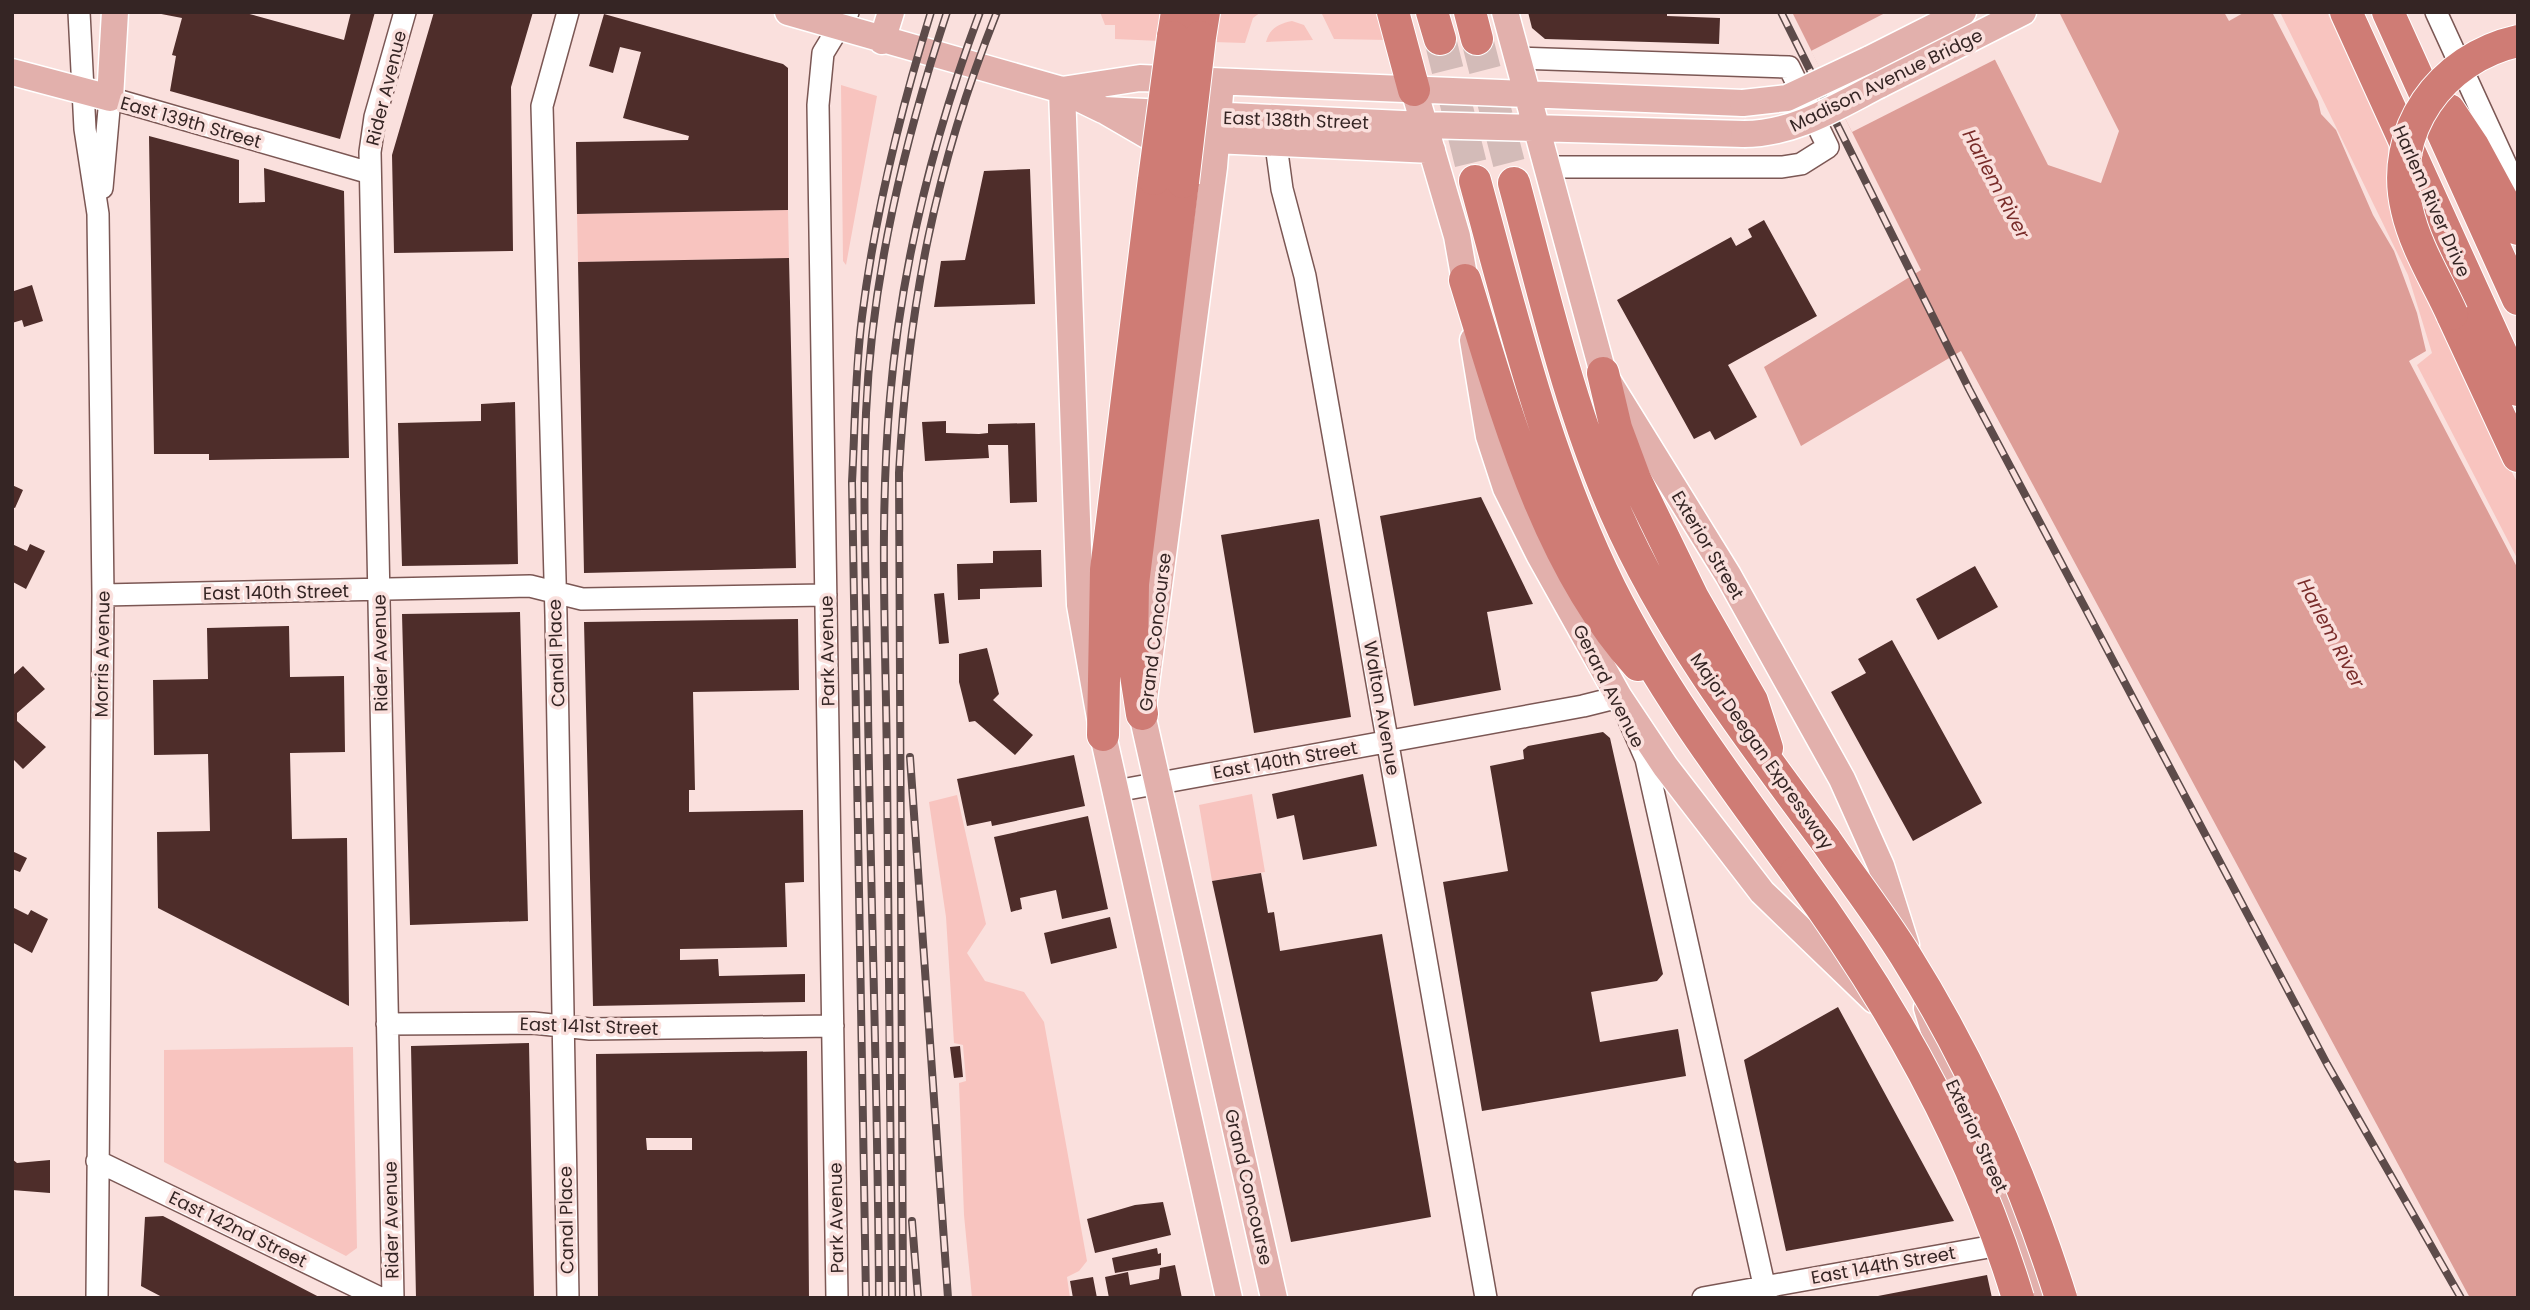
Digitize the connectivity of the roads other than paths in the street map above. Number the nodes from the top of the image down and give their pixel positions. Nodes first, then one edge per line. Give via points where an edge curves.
1 (79, 12) edge
2 (115, 12) edge
3 (405, 12) edge
4 (568, 12) edge
5 (788, 12) edge
6 (891, 12) edge
7 (1392, 12) edge
8 (1505, 12) edge
9 (1963, 12) edge
10 (2023, 12) edge
11 (2346, 12) edge
12 (2436, 12) edge
13 (843, 20) edge
14 (2394, 24) edge
15 (1188, 25) edge
16 (882, 41) junction
17 (2518, 41) edge
18 (1516, 58) junction
19 (12, 72) edge
20 (1220, 82) junction
21 (83, 90) junction
22 (1062, 90) junction
23 (1414, 90) junction
24 (1527, 96) junction
25 (110, 98) junction
26 (1535, 127) junction
27 (1217, 130) junction
28 (1277, 132) junction
29 (1428, 138) junction
30 (1548, 167) junction
31 (370, 173) junction
32 (1169, 181) junction
33 (1475, 181) tunnel mouth
34 (1514, 183) tunnel mouth
35 (2518, 191) edge
36 (99, 214) junction
37 (2518, 229) edge
38 (1465, 280) junction
39 (2518, 299) edge
40 (1603, 373) junction
41 (2518, 390) edge
42 (2518, 456) edge
43 (379, 590) junction
44 (554, 593) junction
45 (103, 595) junction
46 (826, 595) junction
47 (1619, 697) junction
48 (1142, 714) junction
49 (1685, 718) junction
50 (1103, 735) junction
51 (1388, 740) junction
52 (1773, 769) junction
53 (1158, 783) junction
54 (1116, 791) junction
55 (1921, 990) junction
56 (1887, 1012) junction
57 (387, 1024) junction
58 (563, 1024) junction
59 (833, 1026) junction
60 (1945, 1066) junction
61 (97, 1161) junction
62 (2016, 1242) junction
63 (1765, 1292) edge
64 (97, 1298) edge
65 (380, 1298) edge
66 (393, 1298) edge
67 (568, 1298) edge
68 (837, 1298) edge
69 (1229, 1298) edge
70 (1274, 1298) edge
71 (1486, 1298) edge
72 (1703, 1298) edge
73 (2017, 1298) edge
74 (2039, 1298) edge
75 (2061, 1298) edge

1 - 21 street, Morris Avenue
2 - 25 main road
3 - 31 street, Rider Avenue via 375,117
4 - 44 street, Canal Place via 542,106
5 - 13 main road, East 138th Street
6 - 16 main road
7 - 23 highway
8 - 18 main road, Exterior Street
9 - 24 main road, Madison Avenue Bridge, bridge via 1776,101
10 - 26 main road, Madison Avenue Bridge, bridge via 1795,127 1768,134
11 - 41 highway, Harlem River Drive
12 - 35 street
13 - 16 main road, East 138th Street
13 - 46 street, Park Avenue via 823,53 818,82
14 - 37 highway via 2473,146
14 - 39 highway
15 - 32 highway, bridge
16 - 22 main road, East 138th Street
17 - 42 highway, bridge via 2481,53 2447,77 2423,105 2411,131 2404,166 2407,212
18 - 24 main road, Exterior Street
18 - 30 street via 1789,67 1828,148 1801,164 1782,167
19 - 21 main road, East 139th Street
20 - 22 main road, East 138th Street via 1140,78
20 - 23 main road, East 138th Street
20 - 27 main road, Grand Concourse
21 - 25 main road, East 139th Street
21 - 36 street, Morris Avenue
22 - 27 main road, East 138th Street via 1103,110
22 - 50 main road via 1076,551
23 - 24 main road, East 138th Street
23 - 29 main road, Gerard Avenue
24 - 26 main road, Exterior Street
25 - 31 street, East 139th Street
25 - 36 street
26 - 29 main road, East 138th Street
26 - 30 main road, Exterior Street
27 - 28 main road, East 138th Street
27 - 48 main road, Grand Concourse
28 - 29 main road, East 138th Street
28 - 51 street, Walton Avenue via 1282,189 1305,276
29 - 38 main road, Gerard Avenue
30 - 40 main road, Exterior Street
31 - 43 street, Rider Avenue
32 - 48 highway via 1133,584 1132,649
32 - 50 highway via 1106,570
33 - 49 highway via 1537,408 1563,480 1610,588
34 - 52 highway, Major Deegan Expressway via 1570,393 1616,514 1705,674
36 - 45 street, Morris Avenue
38 - 47 main road, Gerard Avenue via 1479,388 1497,463 1540,556
38 - 49 highway via 1509,416 1560,544 1609,634
40 - 52 highway via 1635,479 1688,588 1752,701
40 - 55 main road, Exterior Street via 1728,575 1855,803 1881,866
43 - 44 street, East 140th Street via 530,586
43 - 45 street, East 140th Street
43 - 57 street, Rider Avenue
44 - 46 street, East 140th Street via 582,599
44 - 58 street, Canal Place
45 - 61 street, Morris Avenue
46 - 59 street, Park Avenue
47 - 51 street, East 140th Street
47 - 56 main road, Exterior Street via 1762,892
47 - 63 street, Gerard Avenue via 1646,759
48 - 53 main road, Grand Concourse
49 - 73 highway, bridge via 1865,969 1922,1066 1982,1195
50 - 54 main road
51 - 53 street, East 140th Street
51 - 71 street, Walton Avenue
52 - 75 highway, Major Deegan Expressway, bridge via 1905,955 1966,1061 2019,1178
53 - 54 street, East 140th Street
53 - 70 main road, Grand Concourse
54 - 69 main road
55 - 56 main road via 1918,1000 1904,1013
55 - 60 main road, Exterior Street
56 - 60 main road, Exterior Street
57 - 58 street, East 141st Street
57 - 66 street, Rider Avenue
58 - 59 street, East 141st Street via 590,1030
58 - 67 street, Canal Place
59 - 68 street, Park Avenue
60 - 62 main road, Exterior Street via 2009,1206
61 - 64 street, Morris Avenue
61 - 65 street, East 142nd Street
62 - 63 street, East 144th Street
62 - 73 main road, Exterior Street
62 - 74 main road, Exterior Street
63 - 72 street, East 144th Street

